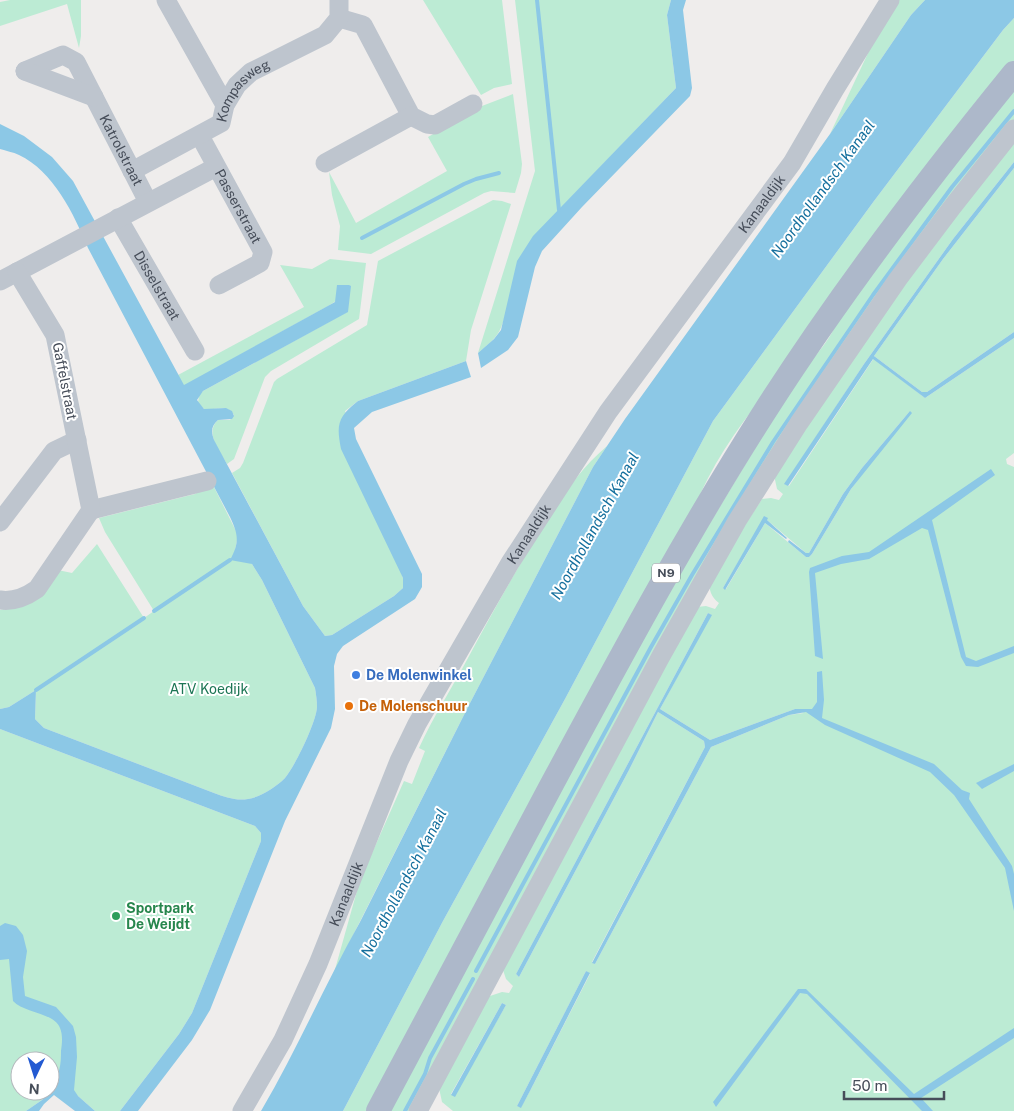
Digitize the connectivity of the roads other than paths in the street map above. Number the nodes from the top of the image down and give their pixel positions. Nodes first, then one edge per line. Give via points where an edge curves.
1 (166, 0) edge
2 (890, 0) edge
3 (339, 9) edge
4 (1014, 73) edge
5 (94, 97) dead end
6 (472, 104) dead end
7 (225, 105) junction
8 (411, 116) junction
9 (1014, 129) edge
10 (200, 136) junction
11 (325, 162) dead end
12 (216, 167) junction
13 (132, 171) junction
14 (148, 202) junction
15 (111, 222) junction
16 (17, 272) junction
17 (0, 281) edge
18 (219, 285) dead end
19 (195, 351) dead end
20 (76, 440) junction
21 (207, 481) dead end
22 (91, 510) junction
23 (0, 522) edge
24 (0, 600) edge
25 (242, 1111) edge
26 (378, 1111) edge
27 (418, 1111) edge

1 - 7 street
2 - 25 street, Kanaaldijk via 792,163 608,412 500,580 399,761 318,964 283,1040
3 - 7 street, Kompasweg via 325,35 251,72 237,85
3 - 8 street via 363,25
4 - 26 main road, N9 via 869,257 739,453 667,572
5 - 13 street, Katrolstraat
6 - 8 street via 436,125
7 - 10 street, Kompasweg via 221,123
8 - 11 street
9 - 27 street via 893,287 799,423 742,514 649,678
10 - 12 street, Passerstraat
10 - 13 street, Kompasweg
12 - 14 street
12 - 18 street, Passerstraat via 263,252 260,263
13 - 14 street, Katrolstraat
14 - 15 street
15 - 16 street
15 - 19 street, Disselstraat
16 - 17 street
16 - 20 street, Gaffelstraat via 55,335
20 - 22 street, Gaffelstraat
20 - 23 street via 54,451
21 - 22 street
22 - 24 street via 37,589 27,596

